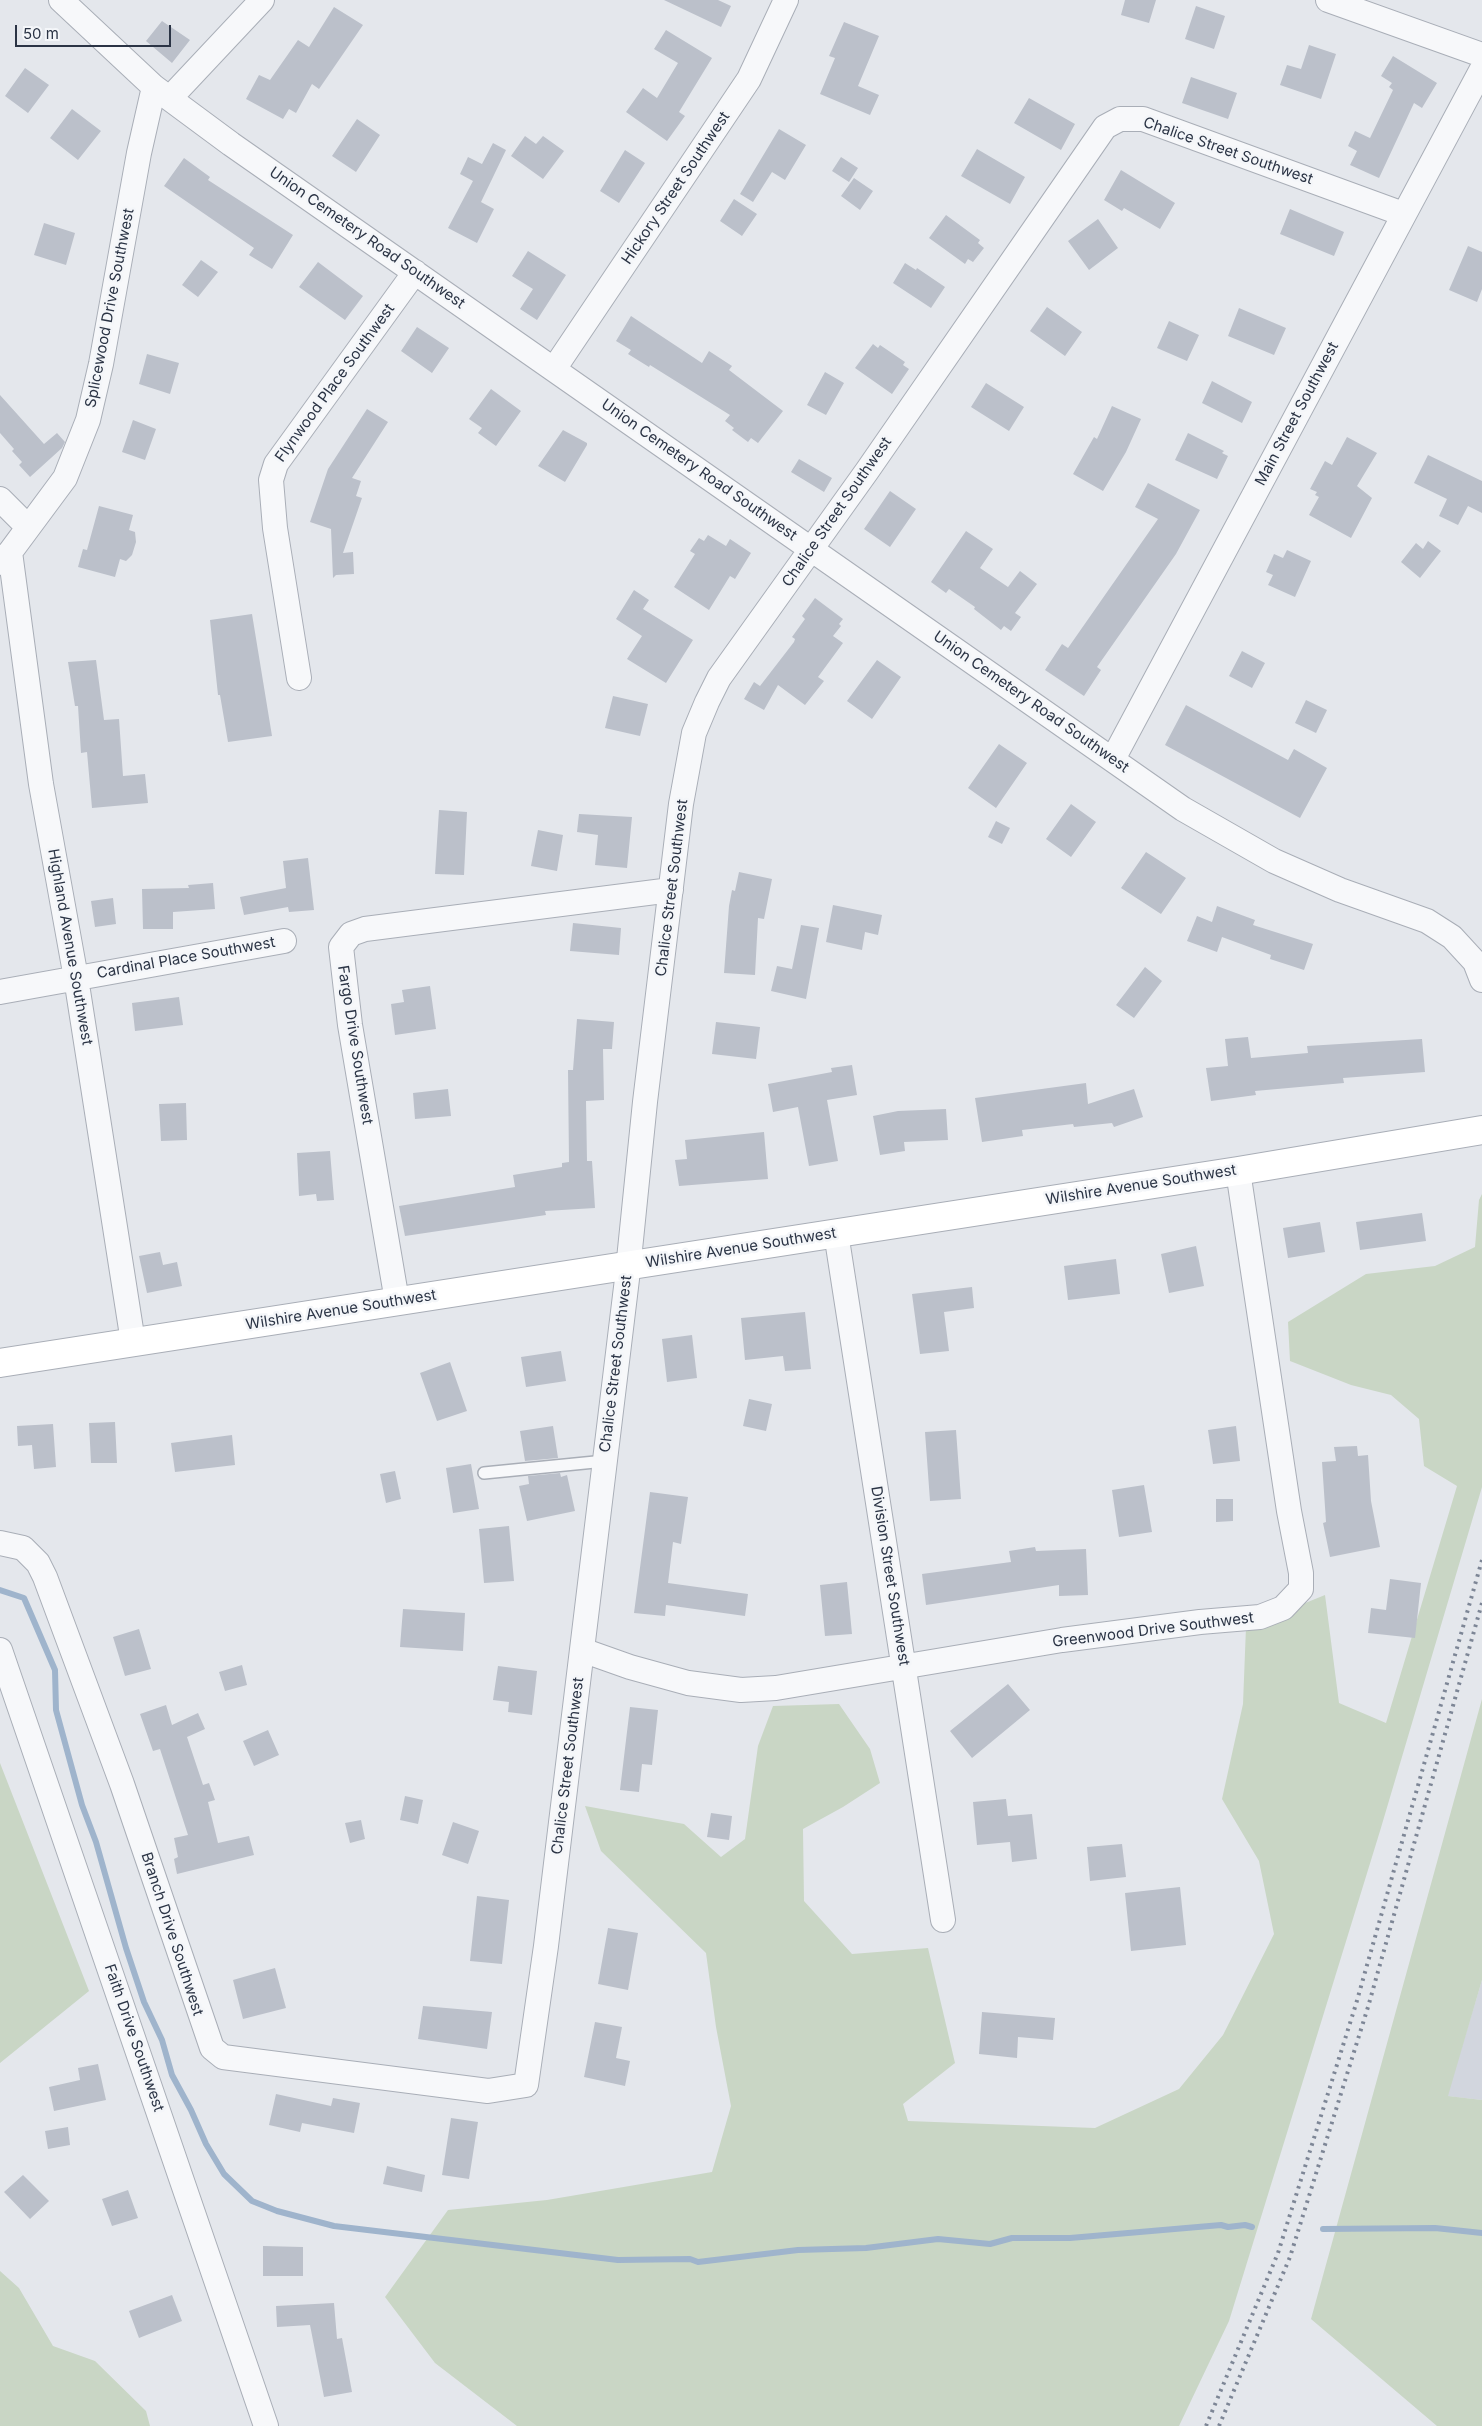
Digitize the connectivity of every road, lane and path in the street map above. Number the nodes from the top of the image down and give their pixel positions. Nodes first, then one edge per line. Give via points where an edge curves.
1 (61, 0) edge
2 (262, 0) edge
3 (786, 0) edge
4 (1328, 0) edge
5 (1482, 55) edge
6 (1482, 69) edge
7 (162, 93) junction
8 (1403, 214) junction
9 (415, 272) junction
10 (554, 369) junction
11 (0, 499) edge
12 (28, 528) junction
13 (811, 548) junction
14 (5, 558) edge
15 (299, 678) dead end
16 (1113, 759) junction
17 (671, 890) junction
18 (284, 941) dead end
19 (76, 978) junction
20 (1482, 980) edge
21 (0, 992) edge
22 (1482, 1130) edge
23 (1238, 1170) junction
24 (836, 1233) junction
25 (628, 1266) junction
26 (397, 1301) junction
27 (133, 1342) junction
28 (0, 1363) edge
29 (605, 1461) junction
30 (484, 1473) dead end
31 (0, 1544) edge
32 (0, 1650) edge
33 (582, 1650) junction
34 (904, 1666) junction
35 (943, 1920) dead end
36 (526, 2085) joint
37 (266, 2426) edge

1 - 7 street, Union Cemetery Road Southwest
2 - 7 street
3 - 10 street, Hickory Street Southwest via 749,79
4 - 5 street
6 - 8 street, Main Street Southwest
7 - 9 street, Union Cemetery Road Southwest
7 - 12 street, Splicewood Drive Southwest via 139,152 88,420 65,478
8 - 13 street, Chalice Street Southwest via 1144,120 1120,119 1105,127
8 - 16 street, Main Street Southwest
9 - 10 street, Union Cemetery Road Southwest
9 - 15 street, Flynwood Place Southwest via 276,464 271,480 275,528
10 - 13 street, Union Cemetery Road Southwest
11 - 12 street
12 - 14 street, Splicewood Drive Southwest
13 - 16 street, Union Cemetery Road Southwest
13 - 17 street, Chalice Street Southwest via 719,678 694,733 681,804
14 - 19 street, Highland Avenue Southwest
16 - 20 street, Union Cemetery Road Southwest via 1183,809 1274,861 1340,890 1427,920 1452,937 1475,962
17 - 25 street, Chalice Street Southwest
17 - 26 street, Fargo Drive Southwest via 365,929 351,934 341,947 350,1025
18 - 19 street, Cardinal Place Southwest
19 - 21 street, Cardinal Place Southwest
19 - 27 street, Highland Avenue Southwest
22 - 23 street, Wilshire Avenue Southwest
23 - 24 street, Wilshire Avenue Southwest
23 - 34 street, Greenwood Drive Southwest via 1301,1588 1283,1608 1260,1617 1062,1640
24 - 25 street, Wilshire Avenue Southwest
24 - 34 street, Division Street Southwest
25 - 26 street, Wilshire Avenue Southwest
25 - 29 street, Chalice Street Southwest
26 - 27 street, Wilshire Avenue Southwest
27 - 28 street, Wilshire Avenue Southwest
29 - 30 lane
29 - 33 street, Chalice Street Southwest
31 - 36 street, Branch Drive Southwest via 24,1548 38,1563 45,1577 122,1784 212,2048 223,2057 488,2091
32 - 37 street, Faith Drive Southwest
33 - 34 street, Greenwood Drive Southwest via 688,1683 741,1690 776,1688
33 - 36 street, Chalice Street Southwest
34 - 35 street, Division Street Southwest

